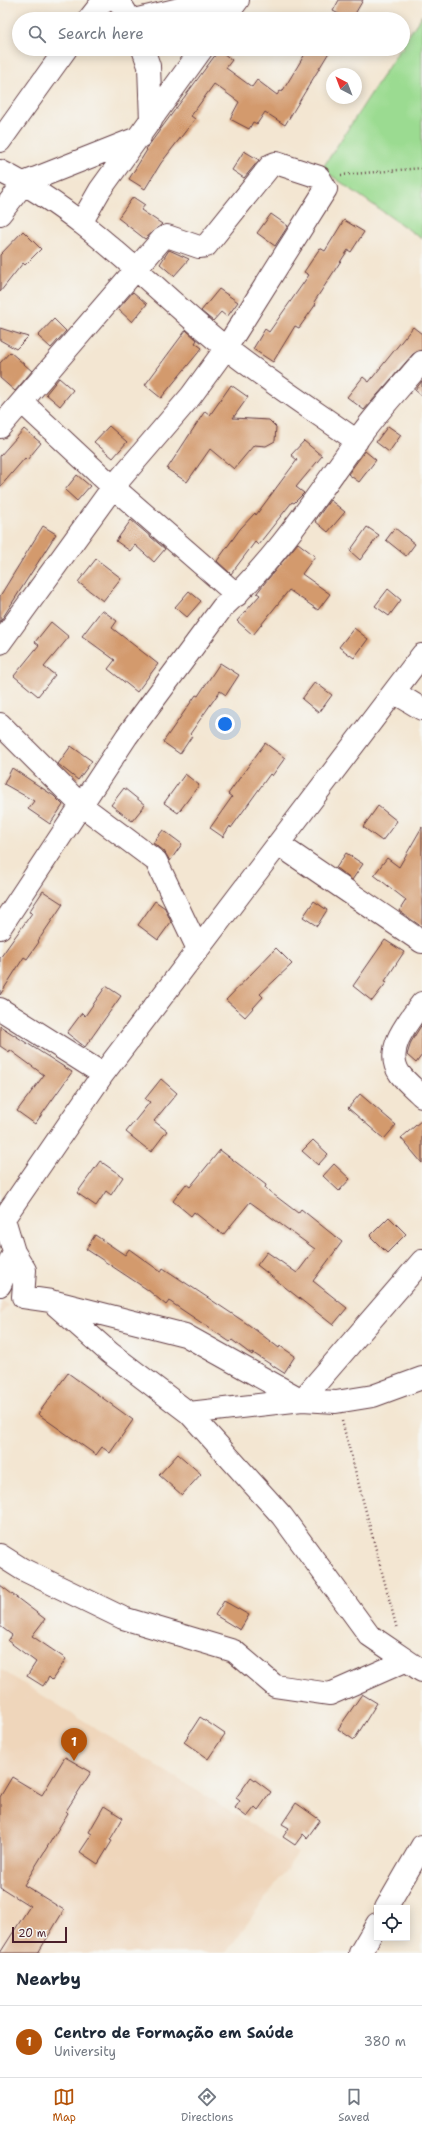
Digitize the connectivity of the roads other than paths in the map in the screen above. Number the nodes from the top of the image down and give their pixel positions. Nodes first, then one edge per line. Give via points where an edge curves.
1 (104, 0) edge
2 (118, 0) edge
3 (217, 0) edge
4 (238, 0) edge
5 (168, 5) edge
6 (95, 12) edge
7 (126, 12) edge
8 (153, 12) edge
9 (229, 12) edge
10 (61, 56) edge
11 (145, 56) edge
12 (197, 56) edge
13 (145, 129) junction
14 (0, 141) edge
15 (0, 171) edge
16 (24, 183) junction
17 (0, 214) edge
18 (81, 223) junction
19 (136, 269) junction
20 (226, 348) junction
21 (422, 362) edge
22 (22, 402) junction
23 (0, 427) edge
24 (357, 441) junction
25 (113, 487) junction
26 (237, 595) junction
27 (0, 643) edge
28 (422, 655) edge
29 (394, 692) junction
30 (422, 709) edge
31 (0, 724) edge
32 (80, 806) junction
33 (278, 844) junction
34 (0, 928) edge
35 (422, 942) edge
36 (198, 949) junction
37 (422, 1003) edge
38 (0, 1009) edge
39 (103, 1074) junction
40 (422, 1096) edge
41 (1, 1220) edge
42 (7, 1250) edge
43 (422, 1262) edge
44 (0, 1285) edge
45 (52, 1301) junction
46 (422, 1378) edge
47 (302, 1400) junction
48 (189, 1413) junction
49 (0, 1555) edge
50 (414, 1666) edge
51 (422, 1846) edge
52 (388, 1905) edge
53 (374, 1929) edge
54 (360, 1953) edge

1 - 6 street
2 - 7 street
3 - 5 street
4 - 9 street
5 - 8 street
10 - 14 street
11 - 13 street via 149,66
12 - 13 street
13 - 16 street
13 - 18 street via 100,190
15 - 16 street
16 - 17 street
16 - 18 street
18 - 19 street
19 - 20 street
19 - 20 street via 167,236 199,247 206,246 271,165 282,164 319,177 326,189
19 - 22 street
20 - 24 street
20 - 25 street via 191,396
21 - 24 street
22 - 23 street
22 - 25 street
24 - 26 street via 276,551
25 - 26 street
25 - 27 street
26 - 32 street via 222,608 127,736
28 - 29 street
29 - 30 street
29 - 33 street
31 - 32 street
32 - 34 street
32 - 36 street via 156,861
33 - 35 street
33 - 36 street
36 - 39 street
37 - 40 street via 404,1027 396,1046 394,1062 400,1075
38 - 39 street
39 - 41 street
41 - 42 street
42 - 44 street
42 - 45 street via 25,1270 22,1297
43 - 47 street
45 - 47 street via 185,1336
45 - 48 street via 110,1353
46 - 47 street via 373,1396 336,1402
47 - 48 street
48 - 50 street via 282,1516 369,1635
49 - 50 street via 22,1569 123,1618 234,1651 275,1686 330,1694
51 - 52 street
53 - 54 street

